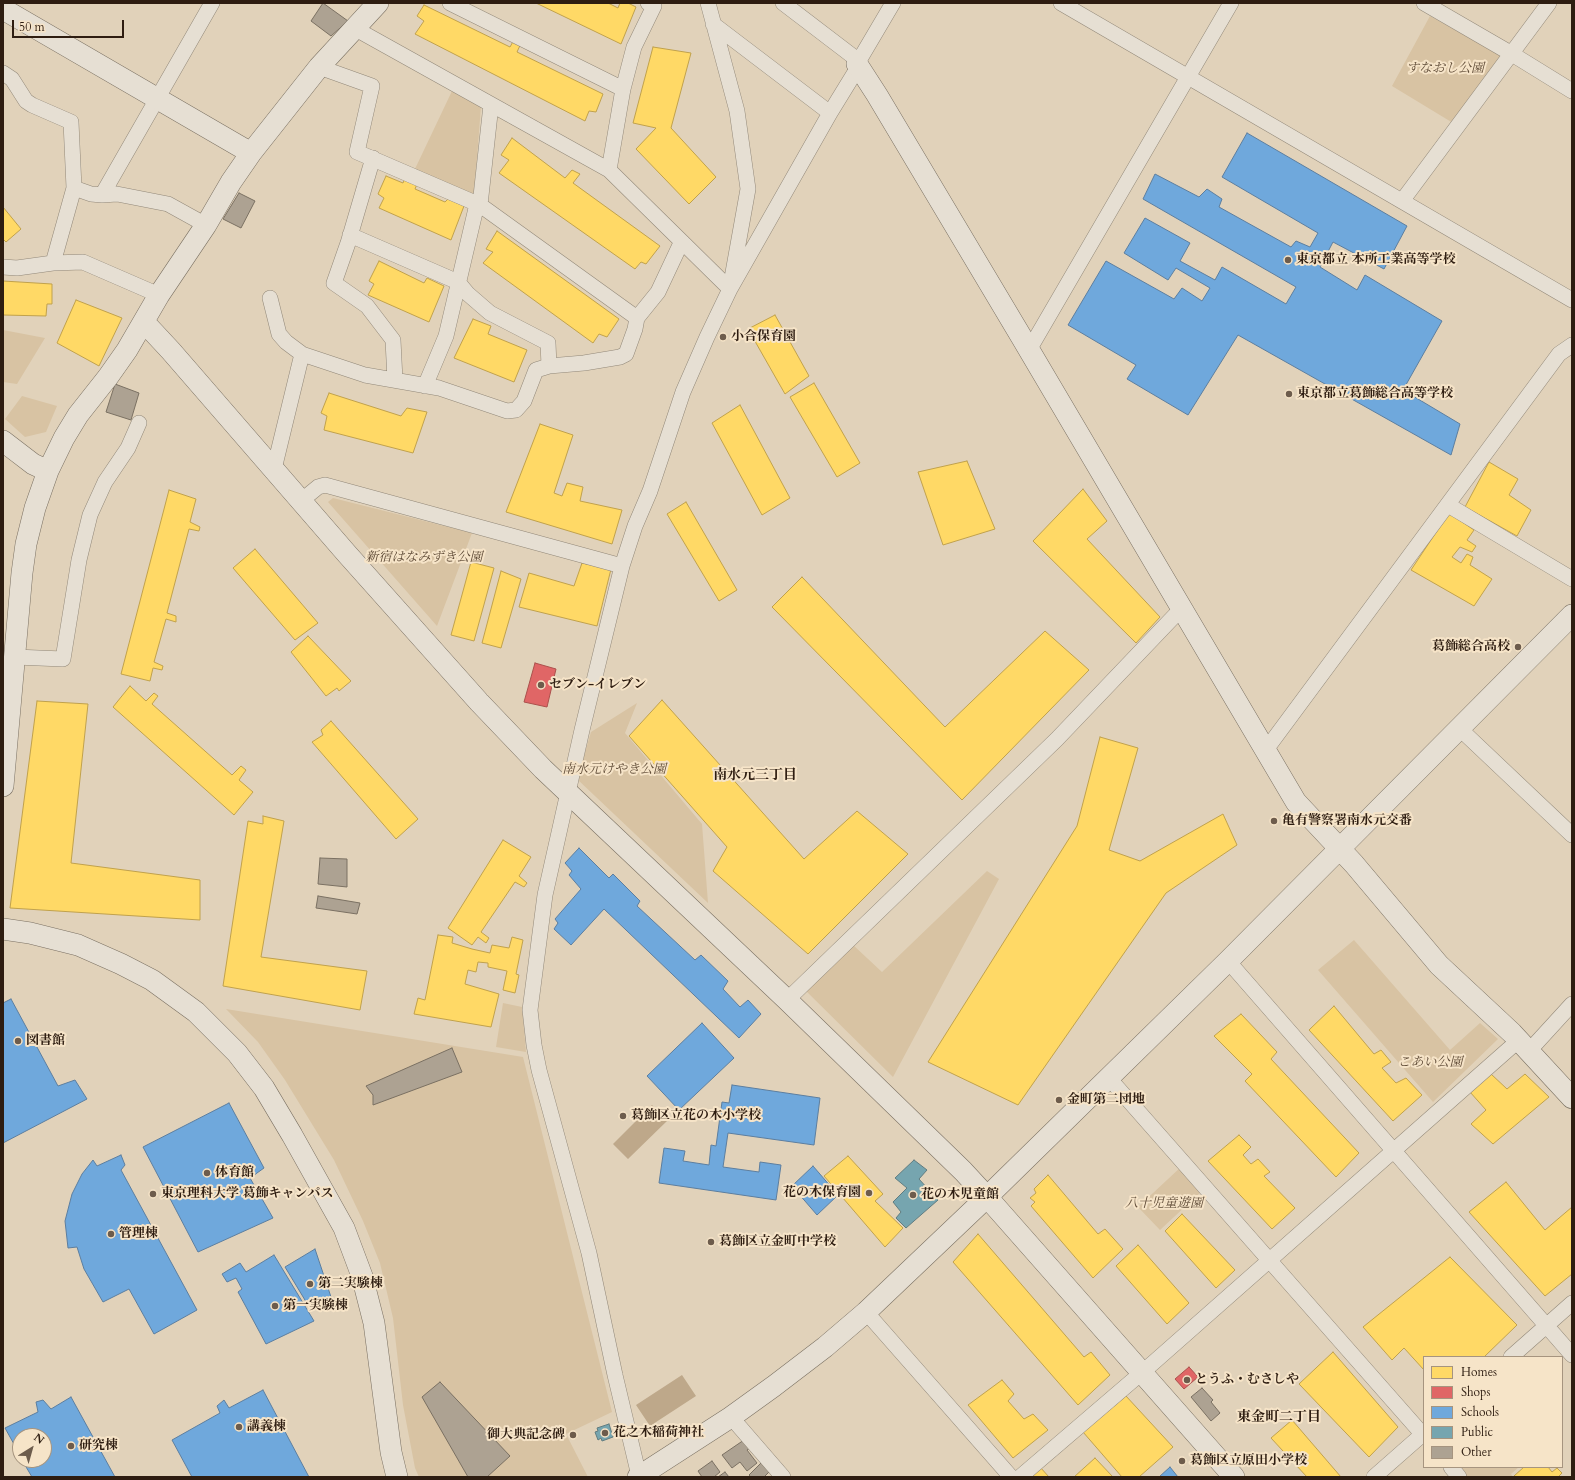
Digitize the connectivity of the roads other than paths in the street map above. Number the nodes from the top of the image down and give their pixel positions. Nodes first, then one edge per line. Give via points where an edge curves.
1 (212, 3) edge
2 (378, 3) edge
3 (450, 3) edge
4 (648, 3) edge
5 (708, 3) edge
6 (783, 3) edge
7 (893, 3) edge
8 (1061, 3) edge
9 (1231, 3) edge
10 (1424, 3) edge
11 (1549, 3) edge
12 (6, 10) edge
13 (713, 24) junction
14 (354, 28) junction
15 (1512, 54) junction
16 (858, 63) junction
17 (318, 67) junction
18 (3, 73) edge
19 (1188, 77) junction
20 (624, 89) junction
21 (1572, 91) edge
22 (158, 99) junction
23 (491, 105) junction
24 (830, 113) junction
25 (250, 153) junction
26 (373, 158) junction
27 (609, 170) junction
28 (74, 188) junction
29 (102, 196) junction
30 (1402, 201) junction
31 (479, 205) junction
32 (206, 225) junction
33 (350, 235) junction
34 (681, 243) junction
35 (53, 263) junction
36 (3, 267) edge
37 (458, 282) junction
38 (730, 289) junction
39 (159, 295) junction
40 (270, 298) dead end
41 (1572, 300) edge
42 (637, 318) junction
43 (144, 322) junction
44 (1572, 345) edge
45 (1029, 350) junction
46 (302, 354) junction
47 (549, 366) junction
48 (395, 380) junction
49 (424, 386) junction
50 (139, 423) dead end
51 (3, 441) edge
52 (274, 470) junction
53 (48, 471) junction
54 (301, 501) junction
55 (1448, 505) junction
56 (622, 566) junction
57 (1572, 579) edge
58 (1181, 609) junction
59 (1572, 615) edge
60 (15, 657) junction
61 (1459, 728) junction
62 (1265, 751) junction
63 (3, 786) edge
64 (567, 792) junction
65 (1572, 835) edge
66 (1340, 850) junction
67 (3, 929) edge
68 (1228, 961) junction
69 (787, 1000) junction
70 (1572, 1004) edge
71 (1524, 1045) junction
72 (1108, 1077) junction
73 (1572, 1098) edge
74 (1394, 1150) junction
75 (987, 1196) junction
76 (1269, 1260) junction
77 (1572, 1303) edge
78 (866, 1312) junction
79 (1547, 1326) junction
80 (1572, 1355) edge
81 (1512, 1356) edge
82 (1142, 1372) junction
83 (731, 1417) junction
84 (1423, 1434) edge
85 (1452, 1468) edge
86 (397, 1477) edge
87 (639, 1477) edge
88 (784, 1477) edge
89 (1010, 1477) edge
90 (1020, 1477) edge
91 (1234, 1477) edge
92 (1374, 1477) edge
93 (1459, 1477) edge

1 - 22 street
2 - 14 street
3 - 20 street
4 - 20 street via 654,6 634,47
5 - 13 street
6 - 16 street
7 - 16 street
8 - 19 street
9 - 19 street
10 - 15 street
11 - 15 street
12 - 22 street
13 - 24 street
13 - 38 street via 737,111 748,189
14 - 17 street
14 - 23 street
15 - 21 street
15 - 30 street
16 - 24 street via 857,69
16 - 45 street
17 - 25 street
17 - 26 street via 372,86 357,152
18 - 28 street via 12,79 26,101 71,122
19 - 30 street
19 - 45 street
20 - 27 street
22 - 25 street
22 - 29 street
23 - 27 street
23 - 31 street
24 - 38 street
25 - 32 street
26 - 31 street
26 - 33 street
27 - 34 street
28 - 29 street
28 - 35 street
29 - 32 street via 117,194 168,204
30 - 41 street
31 - 37 street
31 - 42 street
32 - 39 street
33 - 37 street
33 - 48 street via 334,284 367,306 393,340
34 - 38 street
34 - 42 street via 658,292
35 - 36 street via 17,268
35 - 39 street via 83,262
37 - 47 street via 490,313 548,343
37 - 49 street via 446,336
38 - 56 street via 683,392
39 - 43 street
40 - 46 street via 279,334
42 - 47 street via 626,354 620,358
43 - 52 street
43 - 53 street via 108,377 78,415
44 - 55 street via 1560,354
45 - 58 street
46 - 48 street via 365,375
46 - 52 street
47 - 49 street via 536,370 524,401 516,410 507,411 439,388
48 - 49 street
50 - 60 street via 128,448 105,482 90,515 79,560 63,659
51 - 53 street
52 - 54 street
53 - 60 street via 26,544
54 - 56 street via 318,487 325,485
54 - 64 street via 479,702
55 - 57 street
55 - 62 street
56 - 64 street
58 - 62 street
58 - 69 street via 1057,738
59 - 61 street
60 - 63 street
61 - 65 street
61 - 66 street
62 - 66 street via 1296,802
64 - 69 street
64 - 87 street via 545,895 530,1010 539,1070 589,1253
66 - 68 street
66 - 71 street via 1439,965
67 - 86 street via 78,945 152,980 196,1012 237,1053 264,1088 344,1228 362,1276 374,1322 391,1452
68 - 72 street
68 - 74 street
69 - 75 street
70 - 71 street
71 - 73 street
71 - 74 street
72 - 75 street
72 - 76 street
74 - 76 street
74 - 79 street
75 - 78 street
75 - 82 street
76 - 82 street
76 - 84 street
77 - 79 street
78 - 83 street via 825,1347
78 - 89 street
79 - 80 street
79 - 81 street
82 - 90 street
82 - 91 street
83 - 87 street
83 - 88 street
84 - 92 street
85 - 93 street

